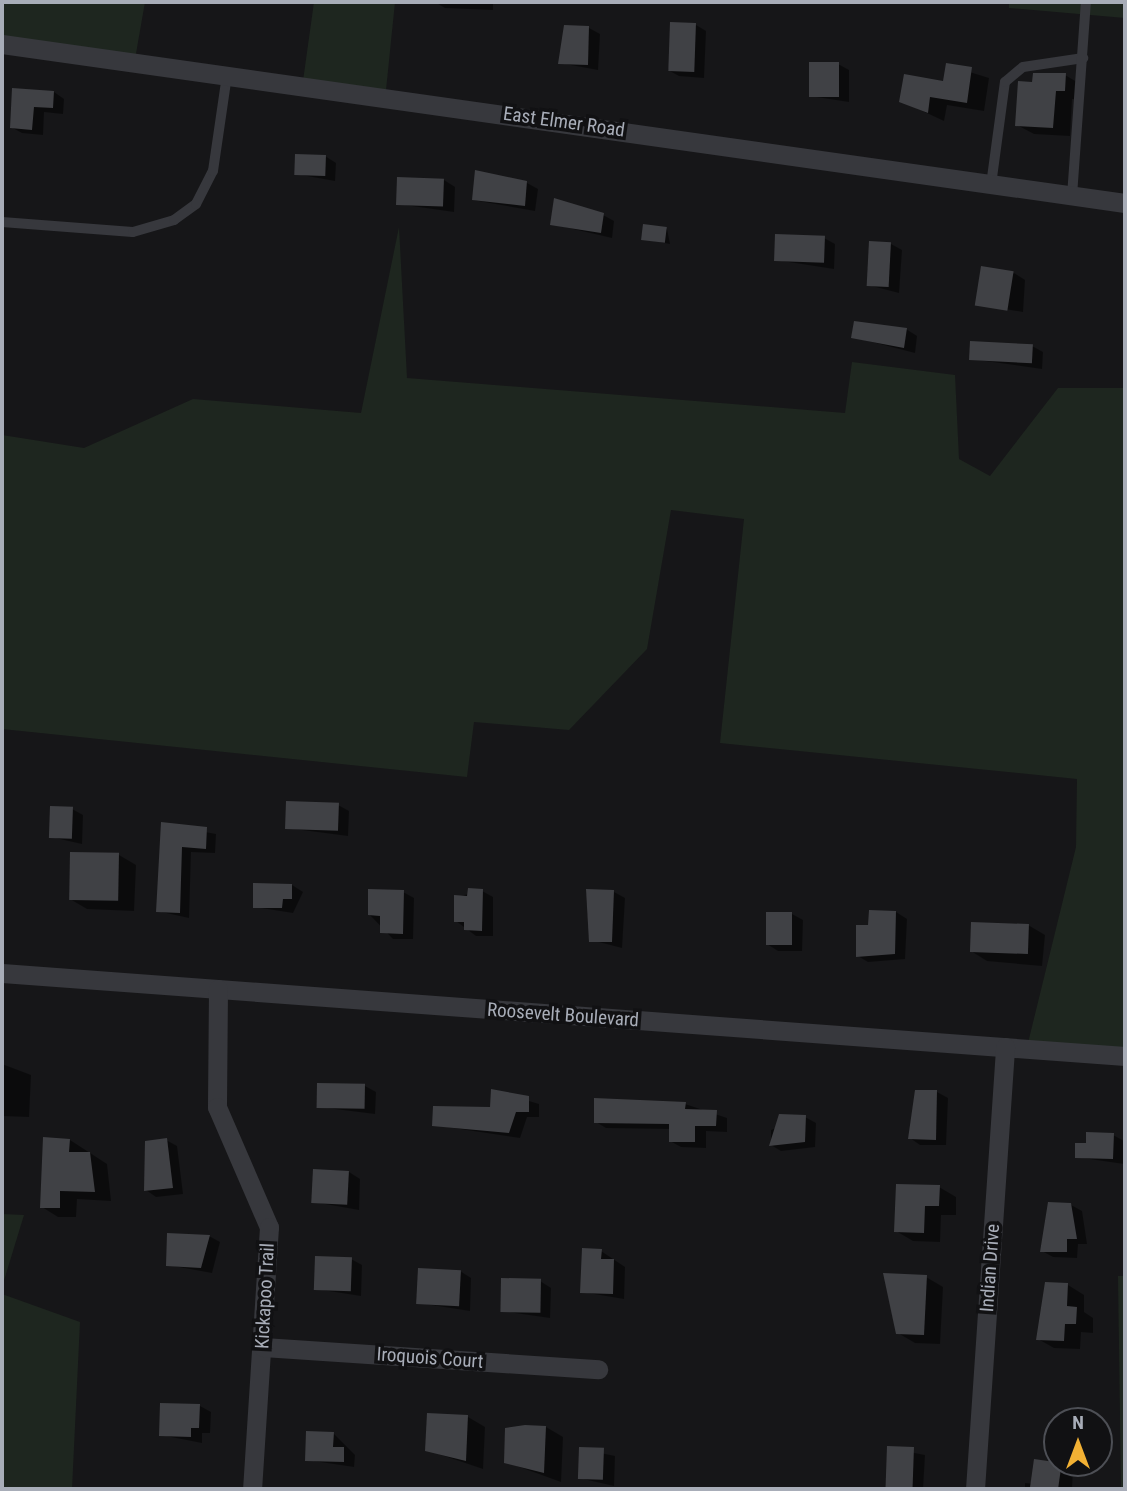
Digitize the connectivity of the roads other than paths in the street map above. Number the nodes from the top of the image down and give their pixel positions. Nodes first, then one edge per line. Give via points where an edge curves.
1 (1086, 2) edge
2 (2, 44) edge
3 (1083, 58) junction
4 (227, 74) junction
5 (991, 185) junction
6 (1072, 196) junction
7 (1125, 203) edge
8 (2, 222) edge
9 (2, 973) edge
10 (218, 989) junction
11 (1005, 1047) junction
12 (1125, 1056) edge
13 (263, 1347) junction
14 (598, 1369) dead end
15 (252, 1489) edge
16 (975, 1489) edge

1 - 3 lane
2 - 4 street, East Elmer Road
3 - 5 lane via 1023,67 1005,82
3 - 6 lane
4 - 5 street, East Elmer Road
4 - 8 lane via 213,171 196,204 174,220 133,232
5 - 6 street, East Elmer Road
6 - 7 street, East Elmer Road
9 - 10 street, Roosevelt Boulevard
10 - 11 street, Roosevelt Boulevard
10 - 13 street, Kickapoo Trail via 217,1107 269,1227
11 - 12 street, Roosevelt Boulevard
11 - 16 street, Indian Drive
13 - 14 street, Iroquois Court
13 - 15 street, Kickapoo Trail

